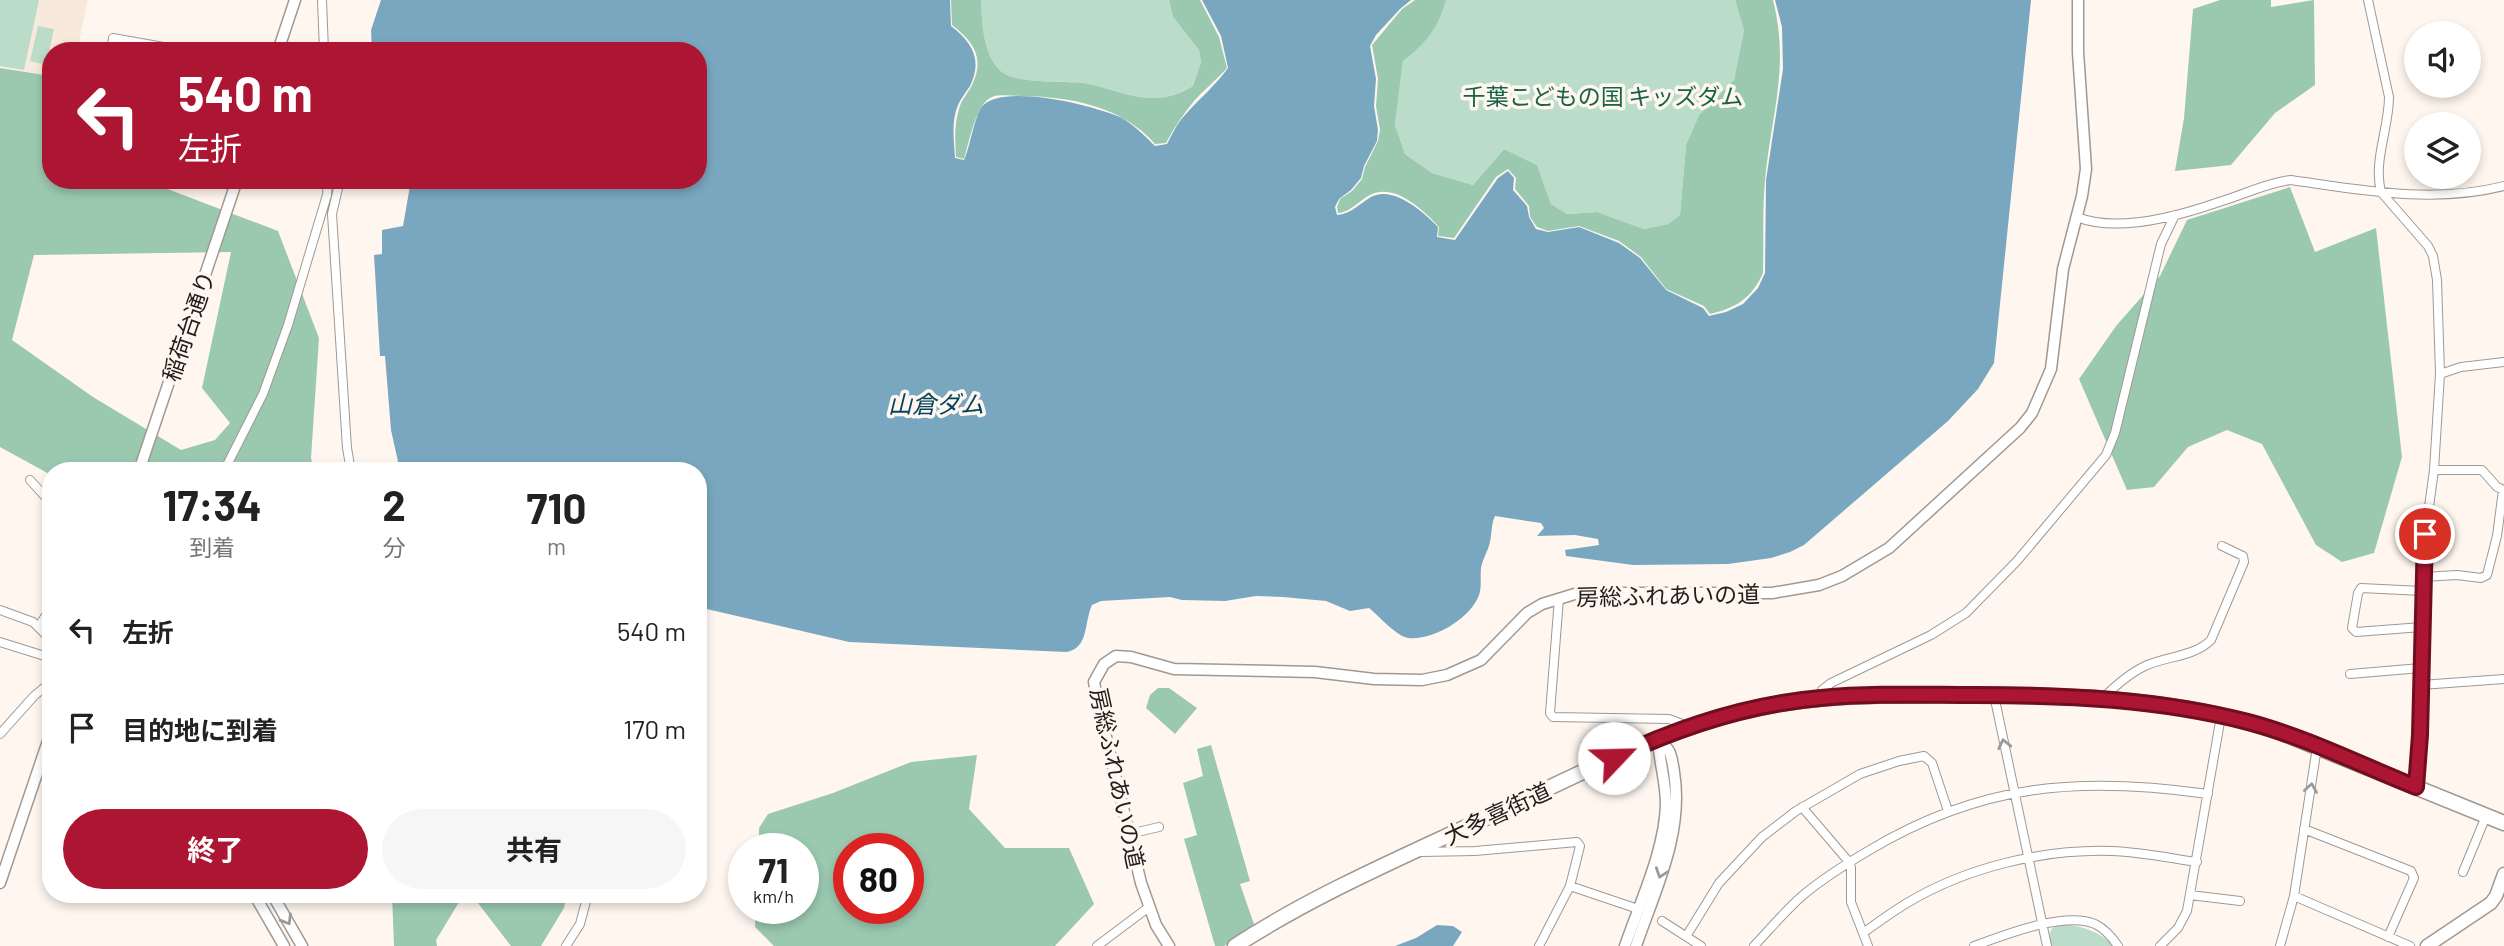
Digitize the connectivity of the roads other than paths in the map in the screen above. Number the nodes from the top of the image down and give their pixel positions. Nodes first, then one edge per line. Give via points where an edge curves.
1 (295, 0) edge
2 (322, 0) edge
3 (2078, 0) edge
4 (2368, 0) edge
5 (112, 42) edge
6 (135, 42) edge
7 (281, 42) edge
8 (324, 42) edge
9 (2504, 187) edge
10 (234, 189) edge
11 (327, 189) edge
12 (338, 189) edge
13 (2381, 192) junction
14 (2175, 215) junction
15 (2077, 217) junction
16 (2504, 362) edge
17 (2440, 374) junction
18 (142, 462) edge
19 (229, 462) edge
20 (349, 462) edge
21 (2434, 470) junction
22 (30, 480) dead end
23 (2503, 490) edge
24 (42, 493) edge
25 (2222, 546) dead end
26 (2423, 577) junction
27 (2422, 591) junction
28 (1559, 598) junction
29 (0, 610) edge
30 (42, 621) edge
31 (38, 627) junction
32 (2421, 627) junction
33 (42, 631) edge
34 (0, 642) edge
35 (42, 655) edge
36 (2421, 668) junction
37 (2350, 674) dead end
38 (2504, 679) edge
39 (2421, 685) junction
40 (42, 689) edge
41 (1994, 695) junction
42 (1819, 698) junction
43 (2102, 699) junction
44 (2221, 716) junction
45 (1690, 727) junction
46 (0, 734) edge
47 (1658, 738) junction
48 (2318, 747) junction
49 (42, 759) edge
50 (2416, 787) junction
51 (2014, 792) junction
52 (2208, 794) junction
53 (1802, 807) junction
54 (1948, 811) junction
55 (2486, 816) junction
56 (2504, 823) edge
57 (1159, 827) dead end
58 (2304, 829) junction
59 (1129, 834) junction
60 (1413, 852) junction
61 (2028, 858) junction
62 (1849, 862) junction
63 (2197, 862) junction
64 (2463, 872) dead end
65 (2504, 874) edge
66 (0, 883) edge
67 (1570, 886) junction
68 (2190, 895) junction
69 (2500, 895) edge
70 (2294, 897) junction
71 (2240, 901) dead end
72 (259, 903) edge
73 (276, 903) edge
74 (586, 903) edge
75 (1149, 908) junction
76 (1638, 909) junction
77 (1662, 920) dead end
78 (2042, 925) junction
79 (1863, 933) junction
80 (1687, 935) junction
81 (2388, 937) junction
82 (1538, 943) edge
83 (284, 946) edge
84 (302, 946) edge
85 (566, 946) edge
86 (1097, 946) edge
87 (1169, 946) edge
88 (1235, 946) edge
89 (1625, 946) edge
90 (1636, 946) edge
91 (1701, 946) edge
92 (1754, 946) edge
93 (1868, 946) edge
94 (1974, 946) edge
95 (2047, 946) edge
96 (2119, 946) edge
97 (2160, 946) edge
98 (2280, 946) edge
99 (2410, 946) edge
100 (2427, 946) edge

1 - 7 street
2 - 8 street
3 - 15 street, 房総ふれあいの道 via 2086,169
4 - 13 street via 2389,97 2379,165
5 - 6 street via 113,38
9 - 13 street via 2446,195
10 - 18 street, 稲荷台通り
11 - 19 street via 288,325 263,394
12 - 20 street via 332,215
13 - 14 street via 2291,180
13 - 17 street via 2433,256
14 - 15 street via 2116,224
14 - 42 street via 2161,244 2106,455 2017,561 1966,613 1831,683
15 - 28 street, 房総ふれあいの道 via 2063,269 2051,369 2032,413 1889,548 1842,576 1794,590 1577,593
16 - 17 street
17 - 21 street
21 - 23 street via 2482,470
21 - 26 street
22 - 24 street
23 - 26 street via 2487,575 2481,579
25 - 43 street via 2243,556 2244,562 2211,640 2203,649 2125,677
26 - 27 street
27 - 32 street
27 - 32 street via 2361,588 2352,628 2356,632
28 - 45 street via 1552,717 1669,719
28 - 59 street, 房総ふれあいの道 via 1527,613 1481,660 1422,680 1174,669 1116,656 1104,664 1094,682
29 - 31 street
30 - 31 street
31 - 33 street
32 - 36 street
34 - 35 street
36 - 37 street
36 - 39 street
38 - 39 street
39 - 50 street
40 - 46 street
41 - 42 highway, 大多喜街道
41 - 43 highway, 大多喜街道
51 -> 41 street
42 - 45 highway, 大多喜街道 via 1734,713
43 - 44 highway, 大多喜街道
44 - 48 highway, 大多喜街道
44 - 52 street
45 - 47 highway, 大多喜街道
47 - 60 highway, 大多喜街道
47 - 76 street via 1666,796 1664,826
47 -> 90 street via 1672,763 1675,818 1668,853
48 - 50 highway, 大多喜街道
58 -> 48 street
49 - 66 street
50 - 55 highway, 大多喜街道
51 - 52 street via 2082,784
51 - 54 street
51 - 61 street
52 - 63 street
53 - 54 street via 1860,774 1924,756 1932,763
53 - 62 street
53 - 80 street via 1762,837 1719,883
54 - 62 street
55 - 56 highway, 大多喜街道
55 - 64 street
57 - 59 street
58 - 70 street
58 - 81 street via 2411,871 2414,878
59 - 75 street, 房総ふれあいの道
60 - 67 street via 1577,842 1580,846
60 - 88 highway, 大多喜街道 via 1324,895
61 - 63 street via 2112,851
61 - 78 street
61 - 79 street via 1951,881
62 - 79 street via 1851,902
62 - 92 street via 1802,895
63 - 68 street
65 - 69 main road
67 - 76 street
67 - 82 street
68 - 71 street
68 - 97 street via 2178,928
69 - 100 main road
70 - 81 street
70 - 98 street
72 - 83 street
73 -> 84 street
74 - 85 street via 580,924
75 - 86 street
75 - 87 street, 房総ふれあいの道
76 - 89 street
77 - 80 street
78 - 94 street
78 - 95 street
78 - 96 street via 2067,920 2093,924
79 - 93 street
80 - 91 street
81 - 99 street

